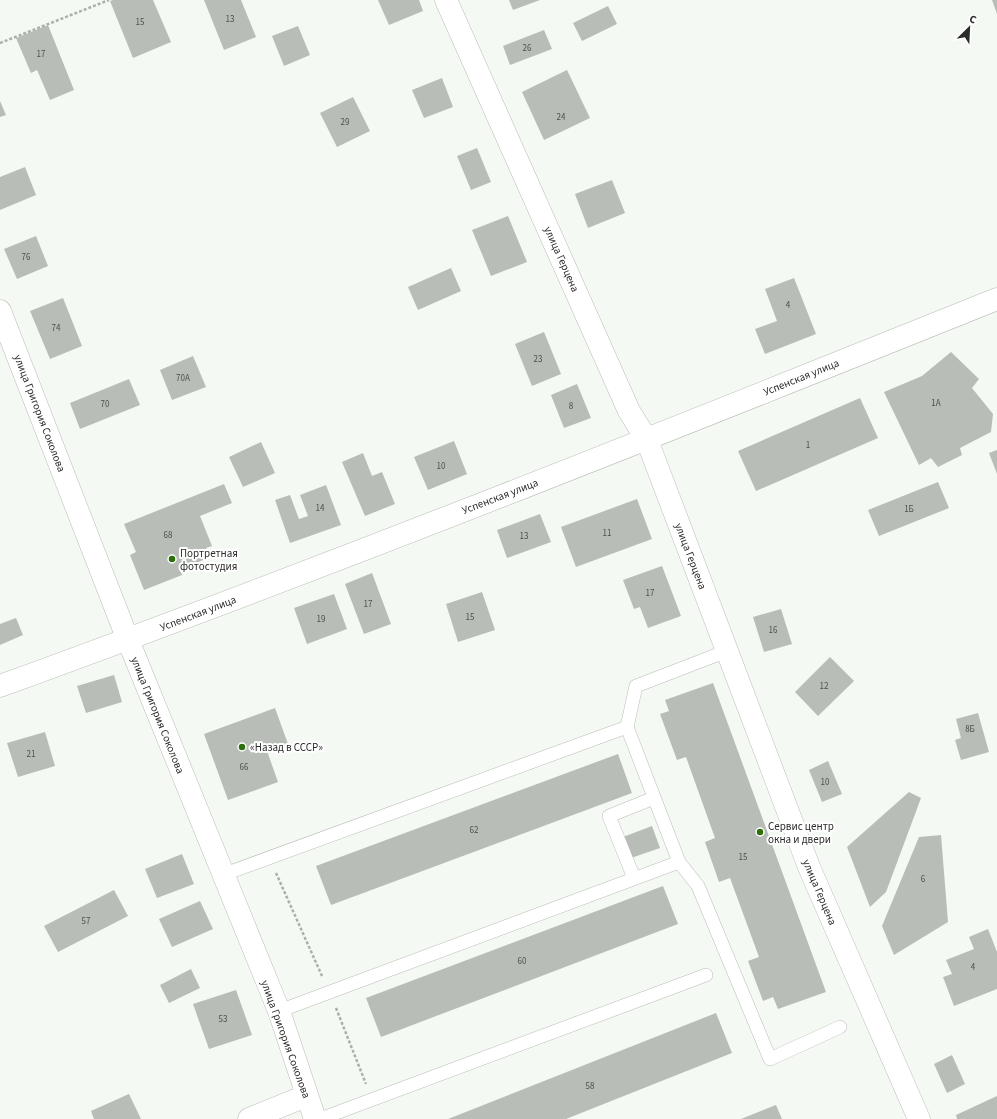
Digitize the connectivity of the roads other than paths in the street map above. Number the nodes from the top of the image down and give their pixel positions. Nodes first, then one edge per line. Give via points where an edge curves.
1 (446, 0) edge
2 (997, 299) edge
3 (0, 311) edge
4 (647, 440) junction
5 (128, 640) junction
6 (727, 651) junction
7 (0, 686) edge
8 (627, 727) junction
9 (654, 798) junction
10 (679, 862) junction
11 (222, 875) junction
12 (634, 878) junction
13 (706, 976) dead end
14 (279, 1012) junction
15 (840, 1027) dead end
16 (306, 1096) junction
17 (249, 1119) edge
18 (315, 1119) edge
19 (320, 1119) edge
20 (919, 1119) edge

1 - 4 street, улица Герцена via 629,411
2 - 4 street, Успенская улица
3 - 5 street, улица Григория Соколова
4 - 5 street, Успенская улица
4 - 6 street, улица Герцена
5 - 7 street, Успенская улица
5 - 11 street, улица Григория Соколова
6 - 8 lane via 636,686
6 - 20 street, улица Герцена via 809,867
8 - 9 lane
8 - 11 lane
9 - 10 lane
9 - 12 lane via 609,816
10 - 12 lane
10 - 15 lane via 698,886 770,1059
11 - 14 street, улица Григория Соколова
12 - 14 lane
13 - 19 lane
14 - 16 street, улица Григория Соколова
16 - 17 street
16 - 18 street, улица Григория Соколова

